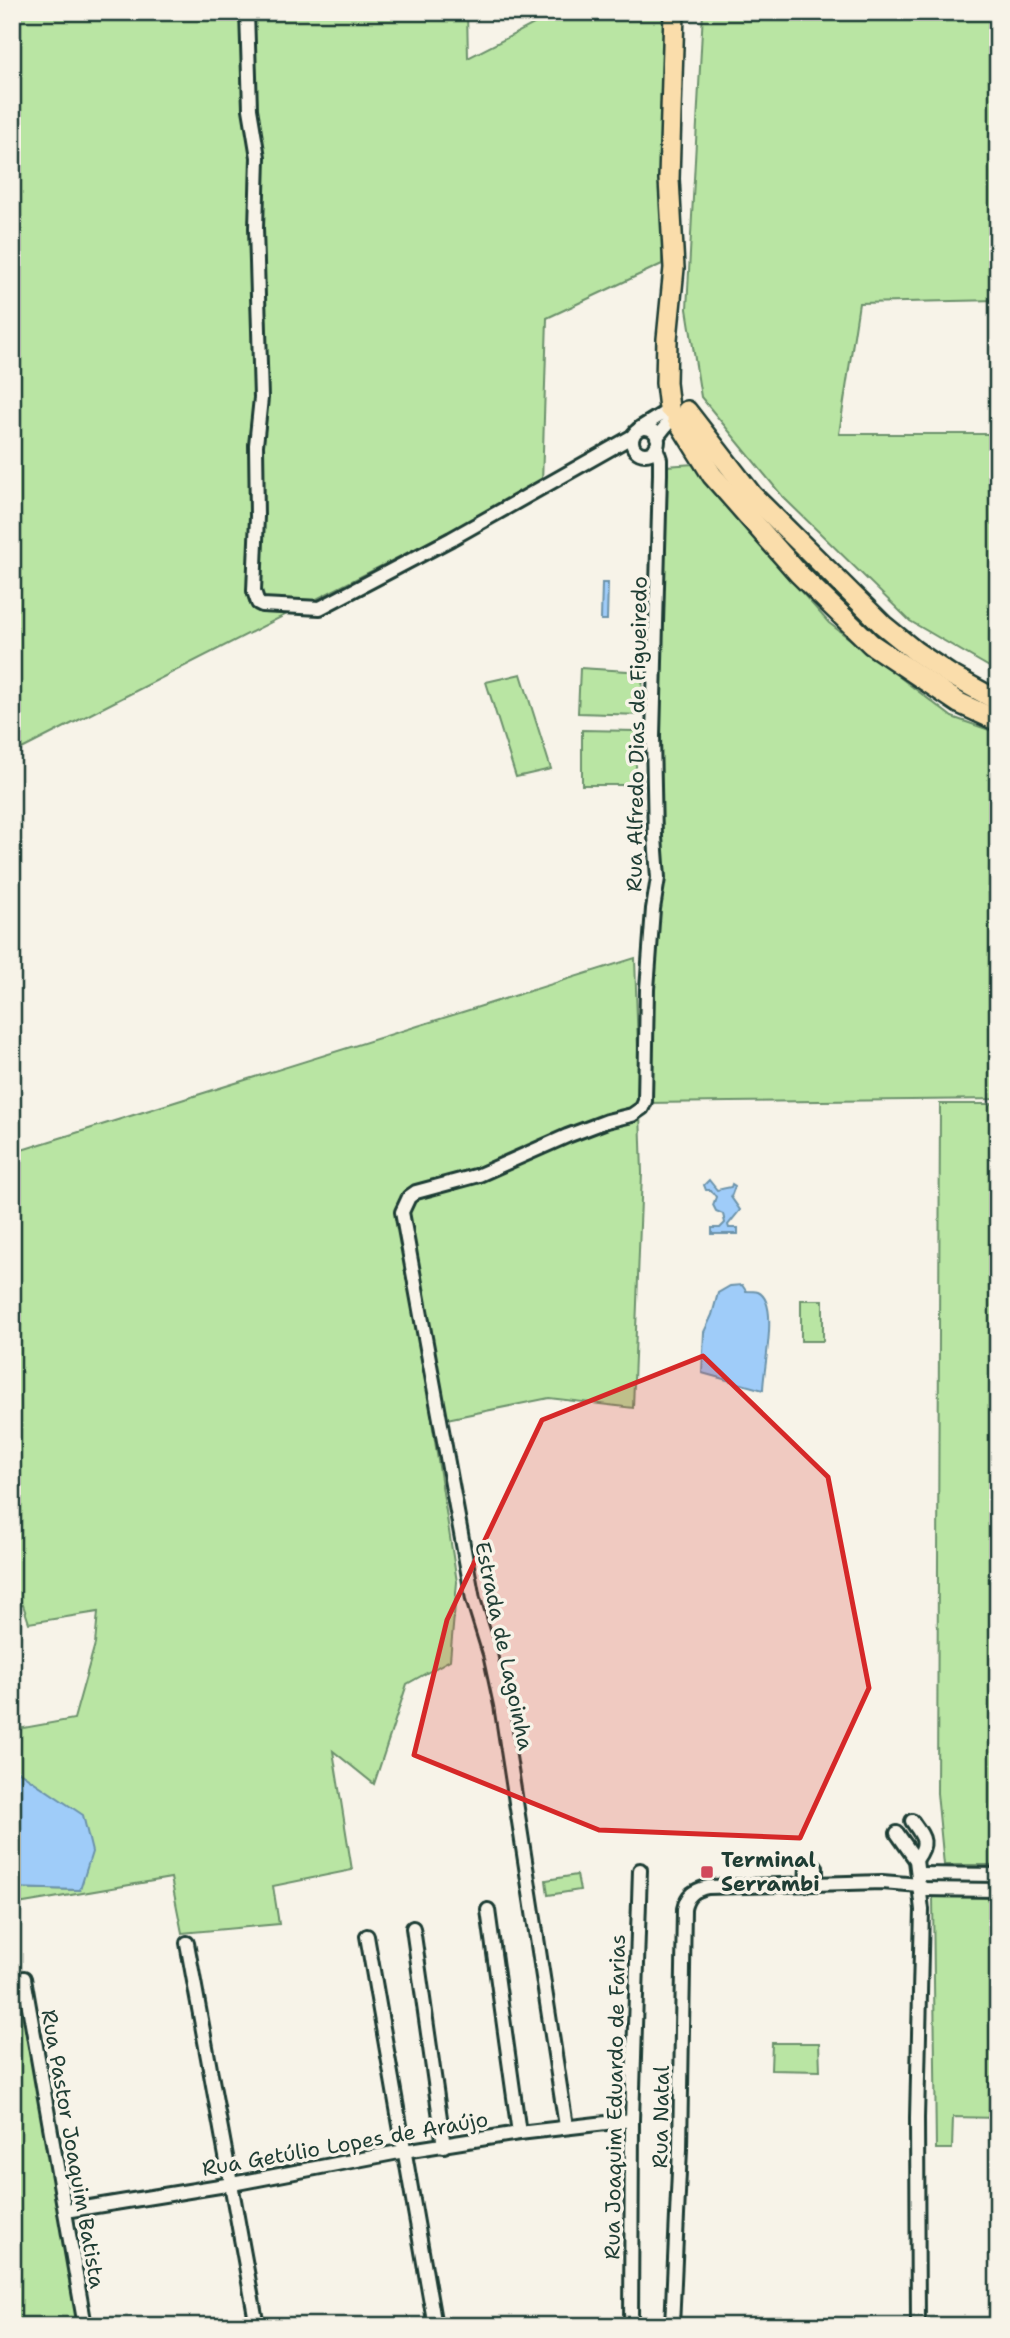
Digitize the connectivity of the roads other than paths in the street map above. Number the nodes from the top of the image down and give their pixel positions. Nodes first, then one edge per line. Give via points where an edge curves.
1 (247, 12) edge
2 (674, 12) edge
3 (677, 412) junction
4 (636, 432) junction
5 (656, 442) junction
6 (998, 701) edge
7 (998, 720) edge
8 (428, 1189) joint
9 (912, 1821) dead end
10 (897, 1833) dead end
11 (916, 1860) junction
12 (811, 1867) dead end
13 (640, 1870) dead end
14 (998, 1875) edge
15 (919, 1883) junction
16 (811, 1884) junction
17 (998, 1890) edge
18 (488, 1910) dead end
19 (414, 1928) dead end
20 (367, 1936) dead end
21 (187, 1943) dead end
22 (24, 1978) dead end
23 (632, 2120) junction
24 (566, 2126) junction
25 (519, 2133) junction
26 (444, 2146) junction
27 (404, 2151) junction
28 (232, 2184) junction
29 (65, 2211) junction
30 (85, 2326) edge
31 (257, 2326) edge
32 (435, 2326) edge
33 (631, 2326) edge
34 (672, 2326) edge
35 (918, 2326) edge

1 - 4 street via 250,109 258,157 261,398 254,591 258,603 320,608
2 - 3 main road via 669,179 674,268 667,339
3 - 4 street
3 - 5 street
3 - 6 main road via 752,495 883,625 938,666
3 - 7 main road via 712,475 799,574 871,645 959,703
4 - 5 street via 650,429
4 - 5 street via 633,446 637,451 647,453
5 - 8 street, Rua Alfredo Dias de Figueiredo via 660,474 653,736 658,878 647,989 645,1101 632,1115 607,1121 480,1175
8 - 24 street, Estrada de Lagoinha via 409,1197 402,1217 473,1599 501,1705
9 - 11 street via 925,1842
10 - 11 street
11 - 15 street
12 - 16 street
13 - 23 street, Rua Joaquim Eduardo de Farias
14 - 15 street
15 - 16 street
15 - 17 street
15 - 35 street
16 - 34 street, Rua Natal via 700,1889 688,1897 684,1909
18 - 25 street
19 - 26 street
20 - 27 street
21 - 28 street
22 - 29 street, Rua Pastor Joaquim Batista
23 - 24 street, Rua Getúlio Lopes de Araújo
23 - 33 street, Rua Joaquim Eduardo de Farias
24 - 25 street, Rua Getúlio Lopes de Araújo
25 - 26 street, Rua Getúlio Lopes de Araújo
26 - 27 street, Rua Getúlio Lopes de Araújo
27 - 28 street, Rua Getúlio Lopes de Araújo
27 - 32 street
28 - 29 street, Rua Getúlio Lopes de Araújo
28 - 31 street
29 - 30 street, Rua Pastor Joaquim Batista

